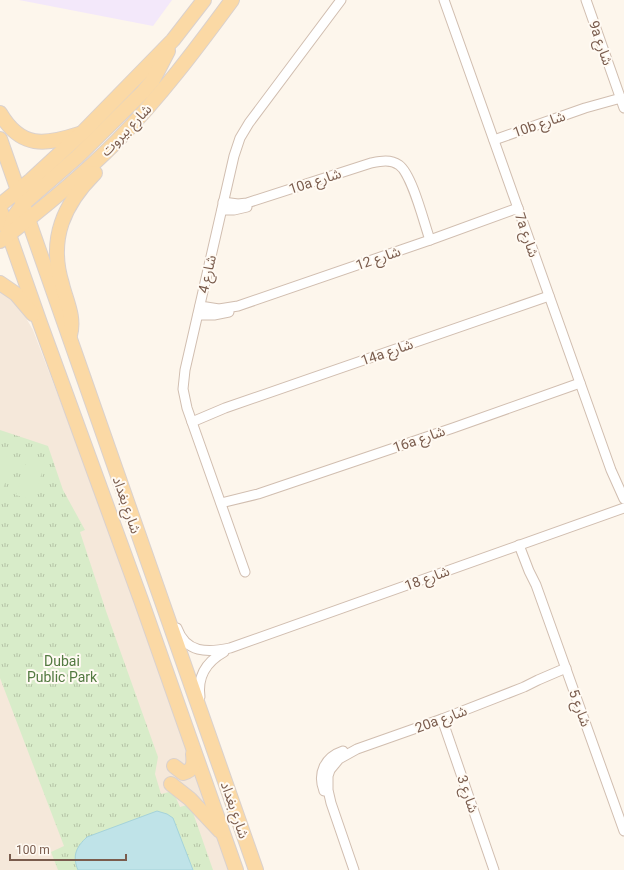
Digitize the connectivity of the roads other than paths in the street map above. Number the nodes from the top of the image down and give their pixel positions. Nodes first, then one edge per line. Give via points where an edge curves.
1 (204, 0) edge
2 (232, 0) edge
3 (341, 0) edge
4 (444, 0) edge
5 (586, 0) edge
6 (174, 40) junction
7 (619, 95) junction
8 (624, 108) edge
9 (0, 113) edge
10 (83, 132) junction
11 (0, 139) edge
12 (494, 140) junction
13 (116, 142) junction
14 (18, 190) junction
15 (23, 204) junction
16 (0, 205) edge
17 (222, 206) junction
18 (518, 208) junction
19 (1, 217) edge
20 (28, 220) junction
21 (4, 238) edge
22 (430, 240) junction
23 (0, 283) edge
24 (549, 296) junction
25 (199, 310) junction
26 (40, 323) junction
27 (69, 339) junction
28 (580, 382) junction
29 (191, 419) junction
30 (611, 470) junction
31 (624, 499) edge
32 (222, 506) junction
33 (622, 509) edge
34 (523, 544) junction
35 (150, 570) junction
36 (245, 572) dead end
37 (230, 648) junction
38 (567, 671) junction
39 (202, 716) junction
40 (442, 719) junction
41 (193, 749) junction
42 (174, 766) dead end
43 (171, 784) dead end
44 (624, 831) edge
45 (224, 834) junction
46 (236, 870) edge
47 (256, 870) edge
48 (354, 870) edge
49 (494, 870) edge

1 - 6 main road, شارع بيروت
2 - 13 main road, شارع بيروت via 182,67
3 - 17 street, شارع 4 via 244,130 236,147
4 - 12 street, 7a شارع
5 - 7 street, 9a شارع
6 - 10 main road, شارع بيروت
6 - 15 main road via 143,92 77,157
7 - 8 street, 9a شارع
7 - 12 street, 10b شارع
9 - 10 main road via 12,129 34,141 57,141
10 - 14 main road, شارع بيروت
11 - 14 main road, شارع بغداد
12 - 18 street, 7a شارع
13 - 20 main road, شارع بيروت
13 - 27 main road via 106,161 74,198 60,229 57,256 61,283 72,316
14 - 15 main road, شارع بغداد
14 - 16 main road, شارع بيروت
14 - 19 main road via 13,206
15 - 20 main road, شارع بغداد
15 - 21 main road
17 - 22 street, 10a شارع via 258,200 371,163 384,156 395,156 407,166
17 - 25 street, شارع 4
18 - 22 street, شارع 12
18 - 24 street, 7a شارع
19 - 21 main road, شارع بغداد
20 - 21 main road, شارع بيروت
20 - 27 main road, شارع بغداد
21 - 26 main road, شارع بغداد
22 - 25 street, شارع 12 via 238,306
23 - 26 main road via 16,294
24 - 28 street, 7a شارع
24 - 29 street, 14a شارع
25 - 29 street, شارع 4 via 184,380 185,399
26 - 41 main road, شارع بغداد
27 - 35 main road, شارع بغداد
28 - 30 street, 7a شارع
28 - 32 street, 16a شارع
29 - 32 street, شارع 4
30 - 31 street, 7a شارع
30 - 33 street, 7a شارع
32 - 36 street, شارع 4
33 - 34 street, شارع 18
34 - 37 street, شارع 18
34 - 38 street, شارع 5 via 529,571
35 - 37 street, شارع 18 via 161,585 178,631 186,642 196,649 210,652
35 - 39 main road, شارع بغداد
37 - 39 street, شارع 18 via 214,658 202,672 199,691
38 - 40 street, 20a شارع
38 - 44 street, شارع 5
39 - 47 main road, شارع بغداد
40 - 48 street, 20a شارع via 357,749 342,751 335,754 324,766 322,785 331,803
40 - 49 street, شارع 3
41 - 42 main road via 194,762 189,772 183,773
41 - 45 main road, شارع بغداد
43 - 45 main road via 190,799
45 - 46 main road, شارع بغداد

